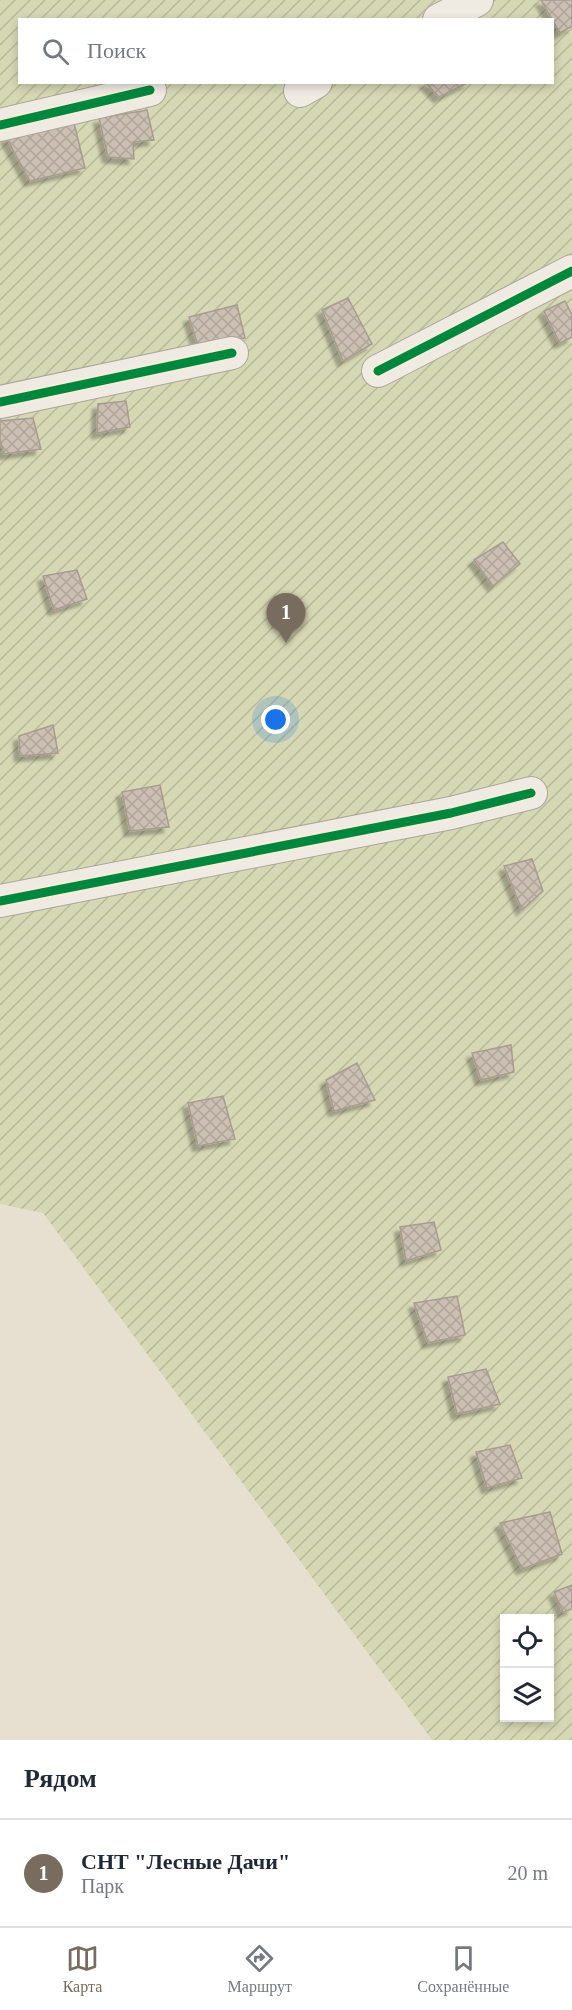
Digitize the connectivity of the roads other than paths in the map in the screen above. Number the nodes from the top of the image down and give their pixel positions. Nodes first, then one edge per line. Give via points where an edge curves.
1 (477, 0) edge
2 (443, 18) edge
3 (150, 90) dead end
4 (0, 125) edge
5 (572, 271) edge
6 (232, 353) dead end
7 (378, 371) dead end
8 (0, 402) edge
9 (531, 793) dead end
10 (0, 901) edge

1 - 2 street
3 - 4 street
5 - 7 street
6 - 8 street
9 - 10 street via 451,813

